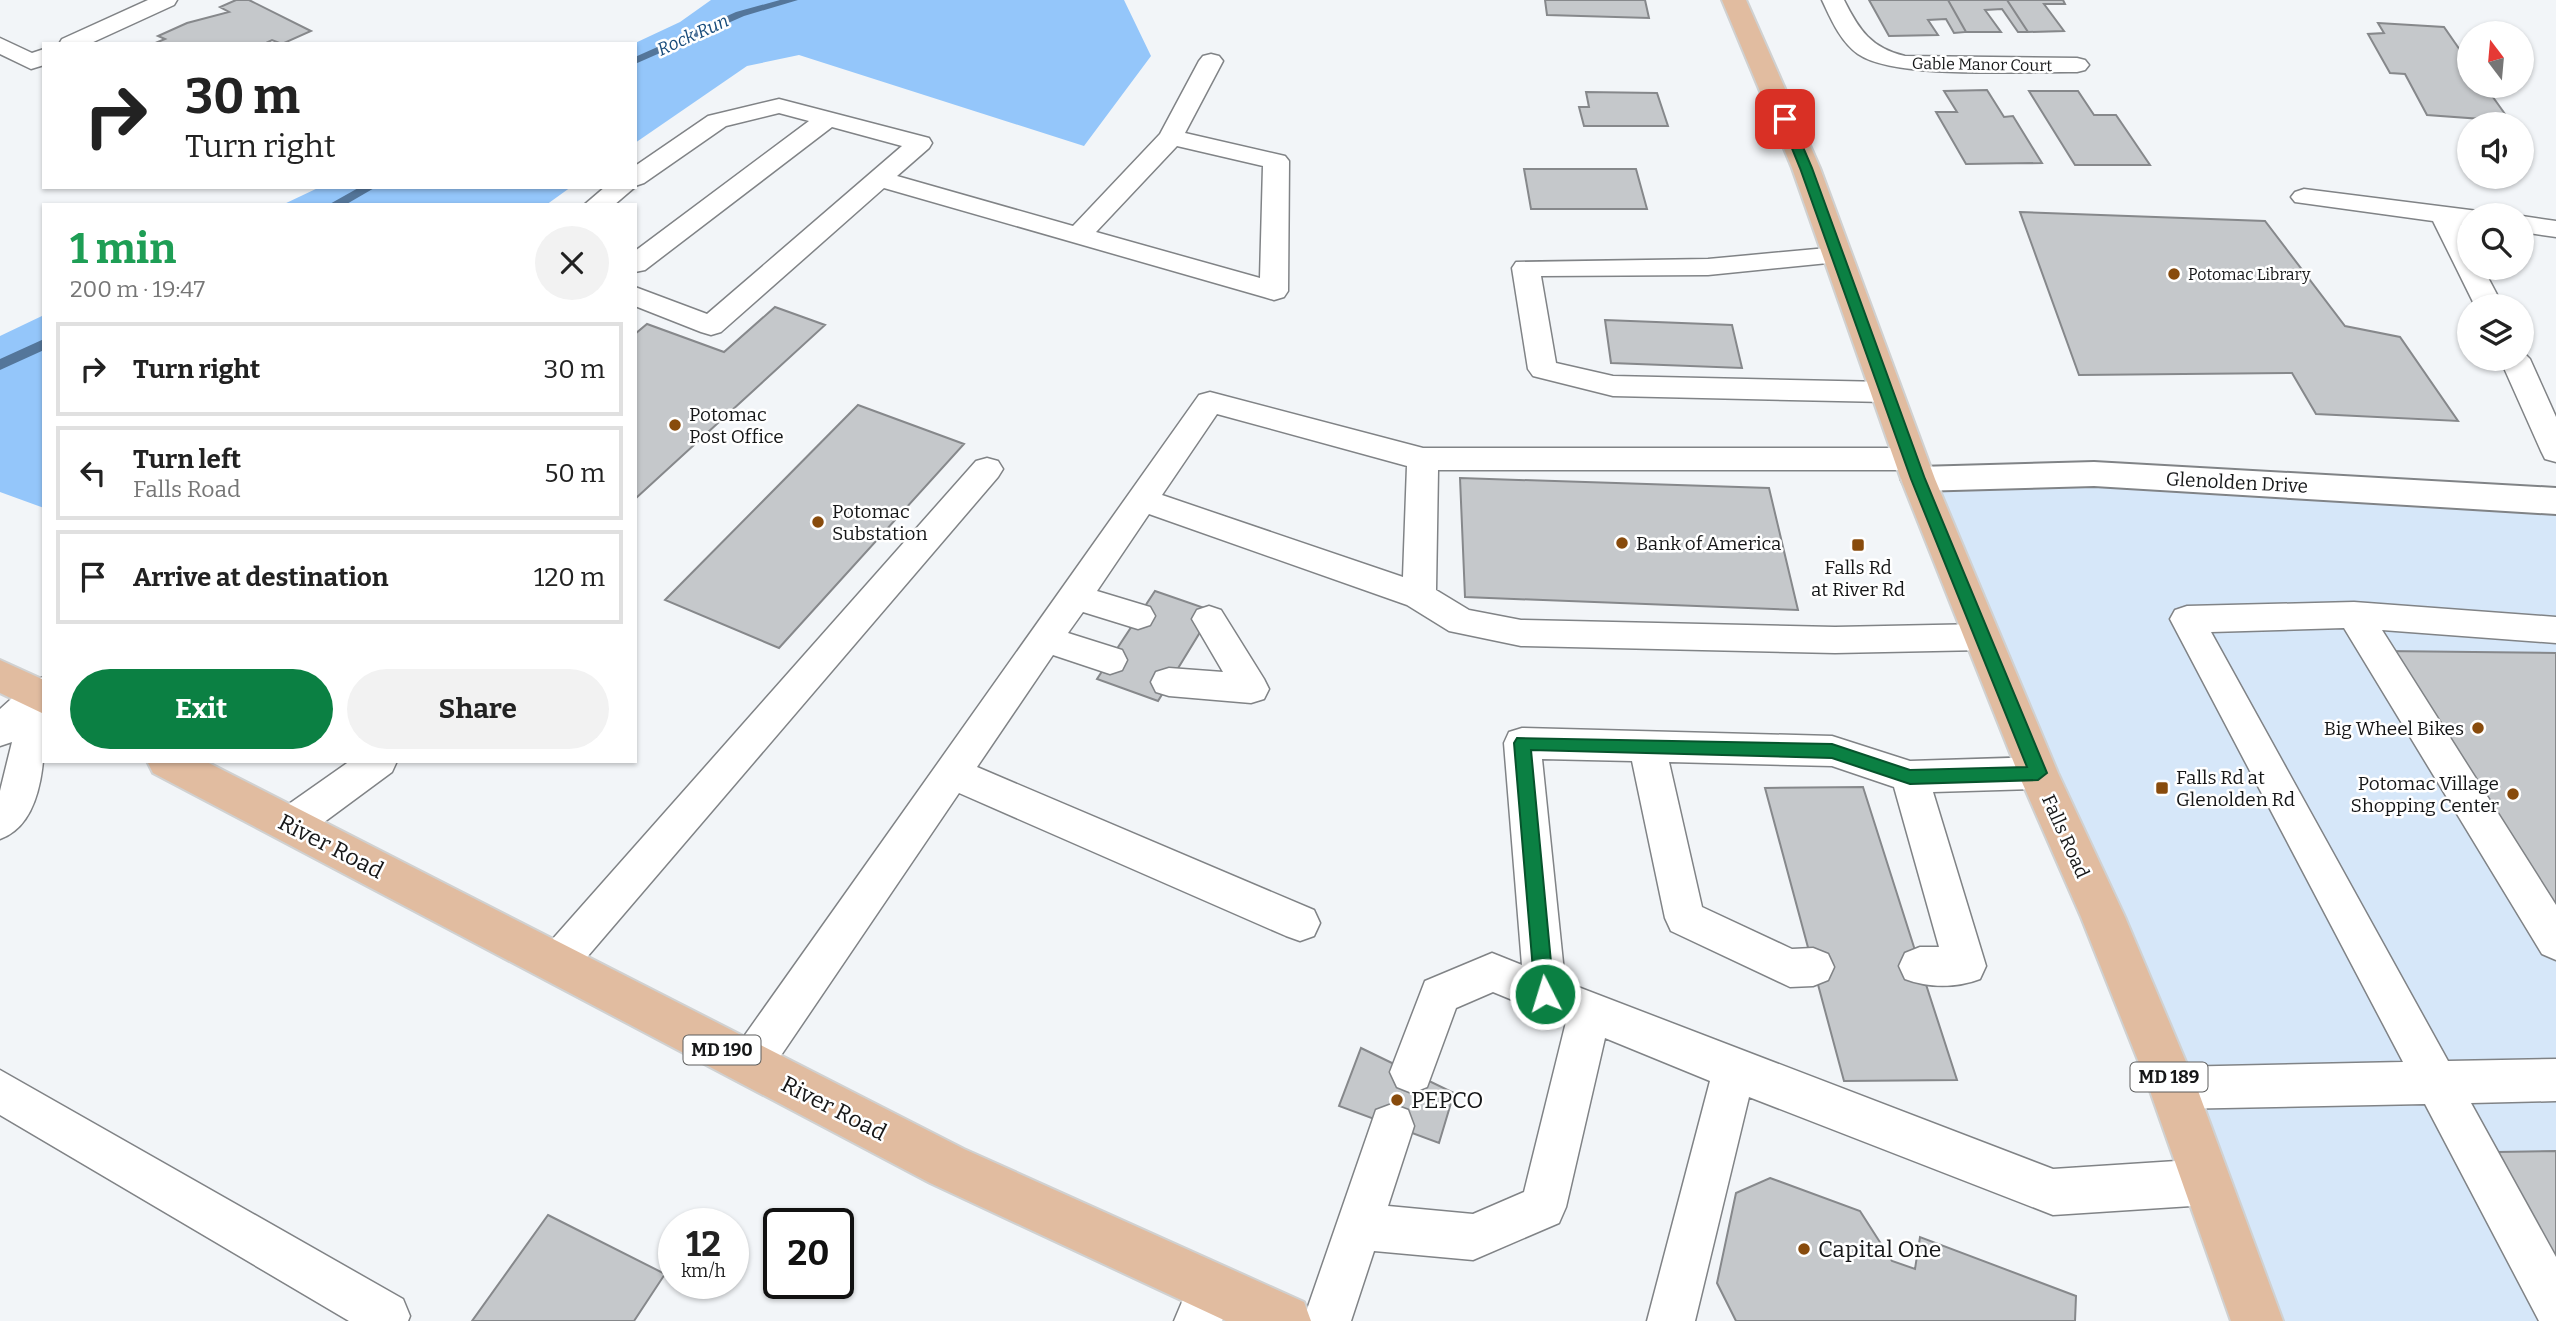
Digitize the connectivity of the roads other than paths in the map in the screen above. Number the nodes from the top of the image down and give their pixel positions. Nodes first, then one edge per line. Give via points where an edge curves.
1 (166, 0) edge
2 (1734, 0) edge
3 (1833, 0) edge
4 (74, 42) edge
5 (0, 45) edge
6 (42, 57) edge
7 (1211, 61) dead end
8 (2077, 65) dead end
9 (830, 117) junction
10 (1171, 137) junction
11 (637, 177) edge
12 (879, 179) junction
13 (619, 189) edge
14 (2304, 197) dead end
15 (600, 203) edge
16 (2456, 216) edge
17 (2534, 226) edge
18 (2556, 229) edge
19 (1079, 235) junction
20 (1838, 256) junction
21 (637, 262) edge
22 (637, 297) edge
23 (2520, 371) edge
24 (1886, 392) junction
25 (2556, 451) edge
26 (1423, 459) junction
27 (987, 469) dead end
28 (1914, 469) junction
29 (1143, 499) junction
30 (2556, 501) edge
31 (1419, 596) junction
32 (1065, 607) junction
33 (2354, 615) junction
34 (1203, 628) dead end
35 (2556, 630) edge
36 (1983, 637) junction
37 (0, 675) edge
38 (1169, 682) dead end
39 (42, 695) edge
40 (42, 696) edge
41 (42, 699) edge
42 (0, 731) edge
43 (1647, 746) junction
44 (171, 763) edge
45 (376, 763) edge
46 (952, 773) junction
47 (2038, 773) junction
48 (1910, 777) junction
49 (0, 823) edge
50 (290, 825) junction
51 (1300, 923) dead end
52 (2556, 941) edge
53 (556, 964) junction
54 (1920, 966) dead end
55 (1813, 967) dead end
56 (1545, 994) junction
57 (1590, 1012) junction
58 (750, 1064) junction
59 (1734, 1070) junction
60 (1412, 1072) dead end
61 (2556, 1080) edge
62 (2435, 1082) junction
63 (2173, 1088) junction
64 (0, 1091) edge
65 (1392, 1126) dead end
66 (2207, 1182) junction
67 (1359, 1226) junction
68 (1205, 1304) edge
69 (2556, 1305) edge
70 (381, 1321) edge
71 (1285, 1321) edge
72 (1327, 1321) edge
73 (1671, 1321) edge
74 (2257, 1321) edge

1 - 4 lane
2 - 20 main road, Falls Road / MD 189
3 - 8 lane, Gable Manor Court via 1853,40 1883,59
5 - 6 lane via 31,62
7 - 10 lane
9 - 11 lane via 779,106 717,121
9 - 12 lane via 920,143
9 - 21 lane
10 - 19 lane
10 - 19 lane via 1276,161 1274,291
12 - 19 lane
12 - 22 lane via 711,326
13 - 15 lane
14 - 16 lane
17 - 18 lane
20 - 24 main road, Falls Road / MD 189
20 - 24 lane via 1709,267 1526,268 1543,369 1613,386
23 - 25 lane
24 - 28 main road, Falls Road / MD 189
26 - 28 lane
26 - 29 lane via 1210,402
26 - 31 lane
27 - 53 lane
28 - 30 street, Glenolden Drive via 2094,474
28 - 36 main road, Falls Road / MD 189
29 - 31 lane
29 - 32 lane
31 - 36 lane via 1461,622 1521,633 1835,640
32 - 32 lane via 1130,630
32 - 46 lane
33 - 35 lane
33 - 52 lane
33 - 62 lane via 2187,619
34 - 38 lane via 1251,689
36 - 47 main road, Falls Road / MD 189
37 - 39 main road
40 - 42 lane
41 - 49 lane via 20,792
43 - 48 lane via 1832,751
43 - 55 lane via 1685,918 1790,968
43 - 56 lane via 1522,743
44 - 50 main road, River Road / MD 190
45 - 50 lane
46 - 51 lane
46 - 58 lane
47 - 48 lane
47 - 63 main road, Falls Road / MD 189
48 - 54 lane via 1965,966
50 - 53 main road, River Road / MD 190
53 - 58 main road, River Road / MD 190
56 - 57 lane
56 - 60 lane via 1492,972 1440,995
57 - 59 lane
57 - 67 lane via 1543,1207 1473,1237
58 - 68 main road, River Road / MD 190
59 - 66 lane via 2053,1192
59 - 73 lane
61 - 62 lane
62 - 63 lane
62 - 69 lane
63 - 66 main road, Falls Road / MD 189
64 - 70 lane via 386,1316
65 - 67 lane
66 - 74 main road, Falls Road / MD 189
67 - 72 lane
68 - 71 main road, River Road / MD 190

